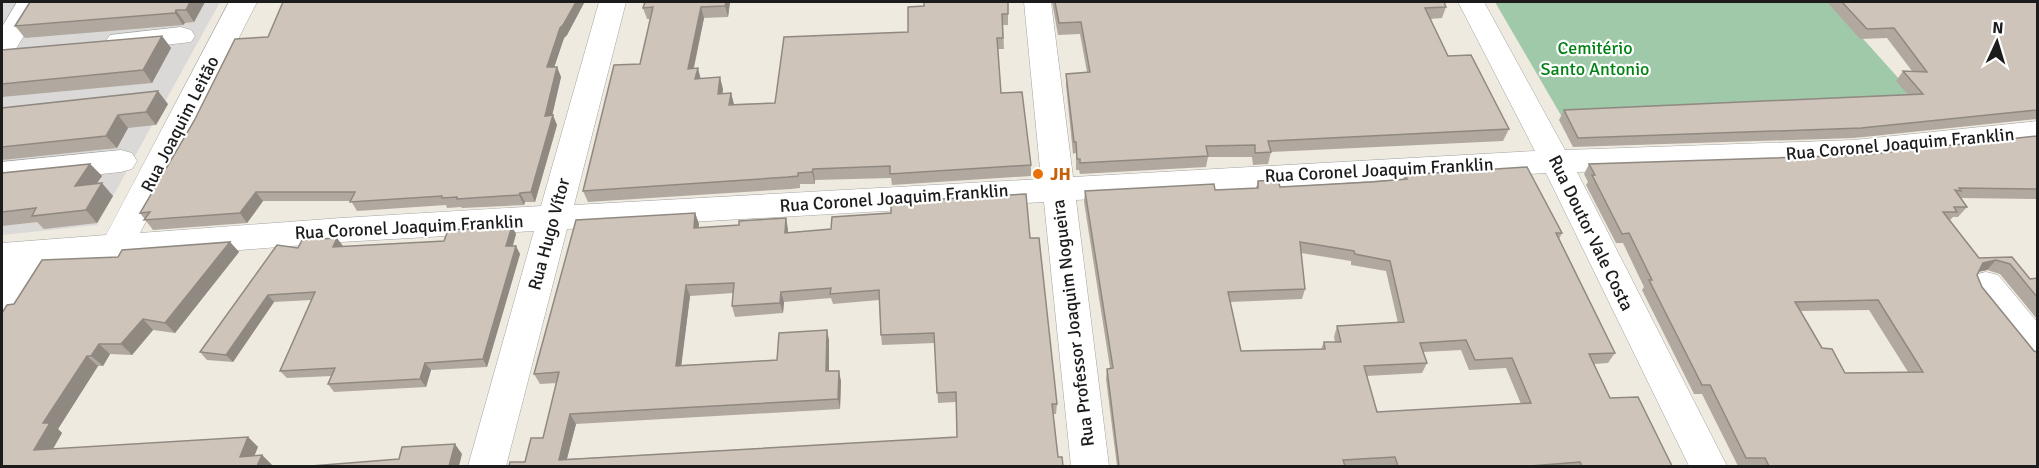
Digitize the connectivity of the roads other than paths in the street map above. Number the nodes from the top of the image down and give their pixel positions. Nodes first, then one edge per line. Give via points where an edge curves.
1 (32, 2) edge
2 (243, 2) edge
3 (612, 2) edge
4 (1037, 2) edge
5 (1471, 2) edge
6 (181, 36) dead end
7 (97, 43) edge
8 (37, 49) edge
9 (2, 50) edge
10 (2037, 132) edge
11 (1556, 160) junction
12 (121, 161) dead end
13 (2, 172) edge
14 (1057, 188) junction
15 (552, 220) junction
16 (116, 247) junction
17 (16, 255) edge
18 (1986, 285) dead end
19 (2, 299) edge
20 (2037, 349) edge
21 (488, 466) edge
22 (1090, 466) edge
23 (1708, 466) edge

1 - 9 street
2 - 16 street, Rua Joaquim Leitão
3 - 15 street, Rua Hugo Vítor
4 - 14 street, Rua Professor Joaquim Nogueira
5 - 11 street, Rua Doutor Vale Costa
6 - 7 street
8 - 9 street
10 - 11 street, Rua Coronel Joaquim Franklin via 1854,151
11 - 14 street, Rua Coronel Joaquim Franklin
11 - 23 street, Rua Doutor Vale Costa
12 - 13 street
14 - 15 street, Rua Coronel Joaquim Franklin
14 - 22 street, Rua Professor Joaquim Nogueira
15 - 16 street, Rua Coronel Joaquim Franklin via 341,230
15 - 21 street, Rua Hugo Vítor
16 - 17 street, Rua Coronel Joaquim Franklin
17 - 19 street
18 - 20 street

